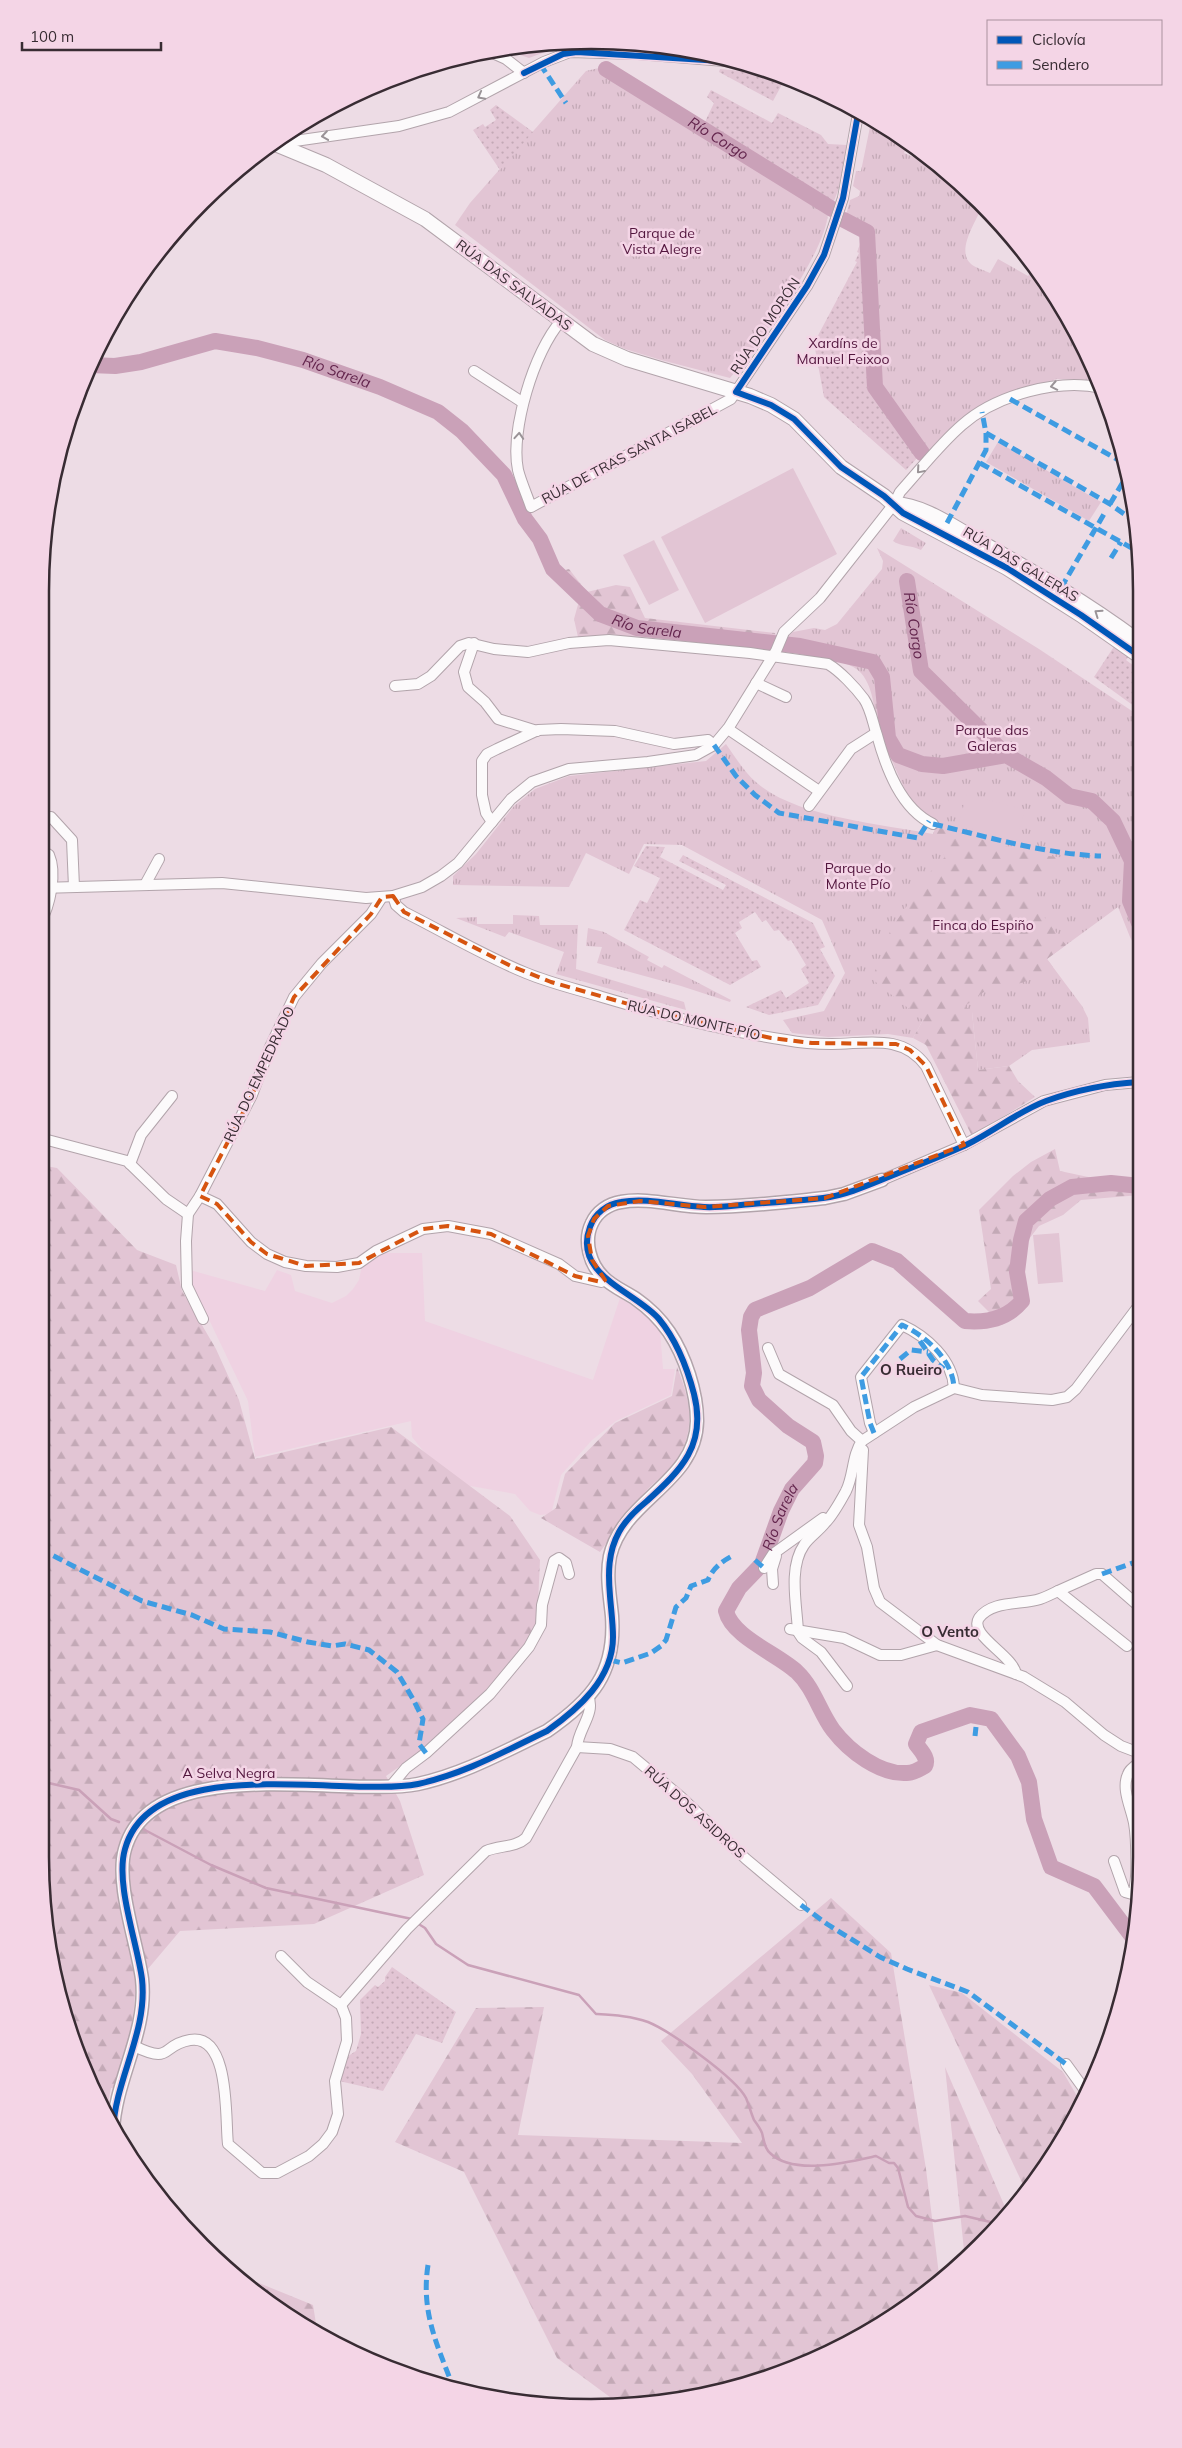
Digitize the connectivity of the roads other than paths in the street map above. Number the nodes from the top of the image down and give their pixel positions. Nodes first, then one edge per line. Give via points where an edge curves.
1 (499, 57) edge
2 (700, 60) edge
3 (520, 75) junction
4 (857, 119) edge
5 (289, 141) edge
6 (281, 146) edge
7 (561, 321) junction
8 (474, 371) dead end
9 (1093, 387) edge
10 (730, 390) junction
11 (522, 402) junction
12 (894, 504) junction
13 (474, 644) junction
14 (1133, 648) edge
15 (774, 654) junction
16 (756, 683) junction
17 (395, 686) dead end
18 (786, 697) dead end
19 (728, 729) junction
20 (536, 731) junction
21 (876, 733) junction
22 (714, 746) junction
23 (819, 791) junction
24 (809, 806) dead end
25 (51, 817) dead end
26 (492, 822) junction
27 (933, 824) dead end
28 (159, 859) dead end
29 (146, 884) junction
30 (74, 886) junction
31 (49, 888) edge
32 (393, 896) junction
33 (382, 897) junction
34 (1133, 1083) edge
35 (172, 1096) dead end
36 (49, 1141) edge
37 (964, 1146) junction
38 (130, 1164) junction
39 (882, 1180) joint
40 (200, 1196) junction
41 (188, 1214) junction
42 (606, 1280) junction
43 (1133, 1313) edge
44 (203, 1319) dead end
45 (768, 1348) dead end
46 (954, 1388) junction
47 (874, 1433) junction
48 (862, 1440) junction
49 (834, 1510) junction
50 (783, 1548) junction
51 (764, 1568) dead end
52 (569, 1574) dead end
53 (772, 1584) dead end
54 (1058, 1591) junction
55 (1133, 1601) edge
56 (794, 1631) junction
57 (937, 1644) junction
58 (1127, 1646) dead end
59 (1016, 1674) junction
60 (846, 1686) dead end
61 (588, 1696) junction
62 (577, 1747) junction
63 (1133, 1751) edge
64 (1133, 1765) edge
65 (390, 1787) junction
66 (1133, 1821) edge
67 (1114, 1861) dead end
68 (1132, 1894) edge
69 (801, 1905) dead end
70 (281, 1956) dead end
71 (341, 2006) junction
72 (134, 2046) junction
73 (1066, 2064) dead end
74 (1082, 2086) edge
75 (115, 2116) edge

1 - 3 street via 512,63
2 - 3 street via 577,52 563,54
3 -> 5 street via 449,112 399,126
4 - 10 street, RÚA DO MORÓN via 843,198 824,255 807,286
6 - 7 main road, RÚA DAS SALVADAS via 379,192 425,219
7 - 10 main road, RÚA DAS SALVADAS via 593,344 618,356
7 - 11 street via 534,371
8 - 11 street
9 -> 12 street via 1065,384 1000,402 963,424 900,492
10 -> 11 street, RÚA DE TRAS SANTA ISABEL via 731,398 706,414 531,506 518,470
10 - 12 main road, RÚA DO MORÓN via 770,405 794,419 841,467
12 - 14 main road, RÚA DAS GALERAS via 903,513 1007,568
12 - 15 street via 820,598 784,632
13 - 15 street via 528,652 569,643 609,640
13 - 17 street via 460,646 431,676 418,684
13 - 20 street via 464,672 468,688 498,719
15 - 16 street
15 - 21 street via 821,662 834,668 864,699
16 - 18 street
16 - 19 street
19 - 22 street
19 - 23 street
20 - 22 street via 601,730 674,744 708,740
20 - 26 street via 487,754 482,760 482,795
21 - 23 street via 851,749
21 - 27 street via 911,810
22 - 26 street via 696,755 569,769 544,776 516,794
23 - 24 street
25 - 30 street via 72,840
26 - 32 street via 452,868 431,883
28 - 29 street
29 - 30 street
29 - 33 street via 222,883 351,898
30 - 31 street
32 - 33 street
32 - 37 street, RÚA DO MONTE PÍO via 396,905 404,912 511,966 538,978 622,1003 783,1040 832,1044 880,1042 903,1046 926,1066
33 - 40 street, RÚA DO EMPEDRADO via 371,914 322,963 294,997 252,1095
34 - 37 street via 1105,1085 1044,1101
35 - 38 street via 141,1135
36 - 38 street
37 - 39 street
38 - 41 street via 166,1199
39 - 42 street via 844,1194 801,1200 705,1207 640,1201 608,1206 594,1219 588,1236 592,1260
40 - 41 street, RÚA DO EMPEDRADO
40 - 42 street via 217,1204 251,1242 285,1262 337,1267 359,1263 376,1251 423,1229 448,1226 491,1234 559,1264 575,1276 601,1282
41 - 44 street via 187,1286
42 - 61 street via 637,1300 657,1317 670,1334 686,1368 695,1398 697,1423 690,1453 683,1466 629,1518 615,1539 608,1572 612,1647 605,1671
43 - 46 street via 1067,1397 1020,1399
45 - 48 street via 779,1374 834,1405 851,1431
46 - 47 street via 914,1407
46 - 47 street via 954,1377 932,1345 902,1326 861,1377
47 - 48 street
48 - 49 street via 846,1490
48 - 57 street via 859,1525 867,1546 874,1588 880,1602
49 - 50 street
49 - 56 street via 827,1522 804,1544 798,1556
50 - 51 street via 773,1554
50 - 53 street via 772,1569
52 - 65 street via 566,1562 559,1558 554,1562 542,1605 541,1625 529,1647 490,1694 406,1768
54 - 55 street via 1102,1574
54 - 58 street
54 - 59 street via 1040,1599 996,1607 978,1620 976,1625 980,1633 1015,1666
56 - 57 street via 844,1638 880,1655 901,1655
56 - 60 street via 821,1652
57 - 59 street
59 - 63 street via 1066,1702 1104,1735
61 - 62 street via 592,1703
61 - 65 street via 547,1731 459,1773
62 - 69 street, RÚA DOS ASIDROS via 610,1749 633,1757
62 - 71 street via 526,1838 513,1846 486,1851 413,1922
64 - 66 street via 1126,1783
65 - 72 street via 288,1783 224,1786 189,1794 148,1813 129,1838 122,1868 142,1980 142,2007
67 - 68 street via 1125,1892
70 - 71 street via 307,1982
71 - 72 street via 346,2018 346,2041 335,2081 336,2125 323,2144 309,2156 277,2173 262,2173 228,2144 227,2105 218,2058 211,2048 200,2040 189,2040 156,2055
72 - 75 street
73 - 74 street

